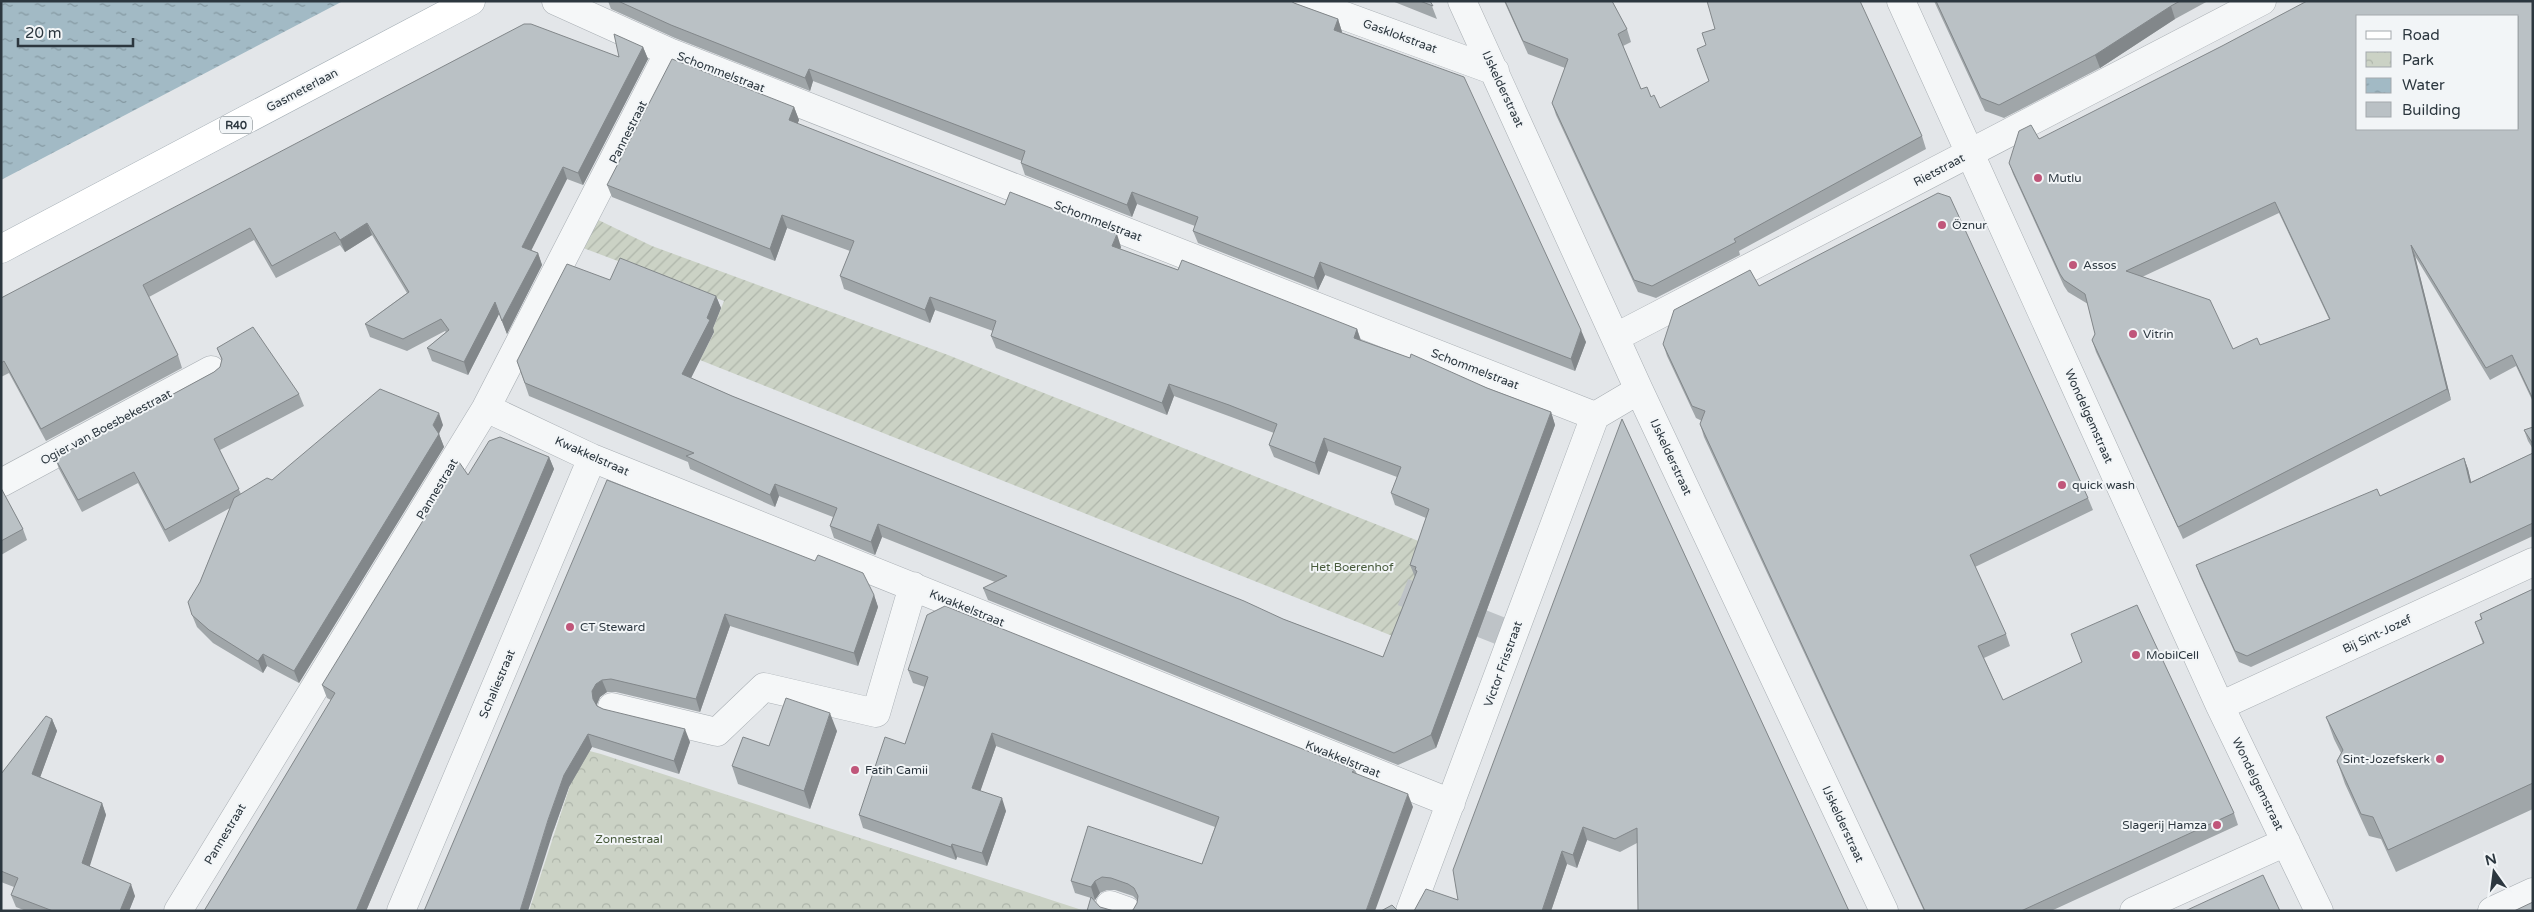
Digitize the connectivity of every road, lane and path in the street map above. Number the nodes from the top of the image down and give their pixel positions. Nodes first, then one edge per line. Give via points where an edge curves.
1 (470, 1) edge
2 (556, 1) edge
3 (1304, 1) edge
4 (1462, 1) edge
5 (1901, 1) edge
6 (2262, 1) edge
7 (669, 52) junction
8 (1495, 71) junction
9 (1970, 154) junction
10 (1, 249) edge
11 (1616, 337) junction
12 (211, 370) dead end
13 (1639, 390) junction
14 (486, 408) junction
15 (1595, 416) junction
16 (592, 458) junction
17 (1, 483) edge
18 (2533, 562) edge
19 (913, 586) junction
20 (2220, 706) junction
21 (612, 707) dead end
22 (1451, 803) junction
23 (2286, 842) junction
24 (2533, 892) edge
25 (178, 911) edge
26 (401, 911) edge
27 (1410, 911) edge
28 (1884, 911) edge
29 (2134, 911) edge
30 (2319, 911) edge
31 (2492, 911) edge

1 - 10 main road, Gasmeterlaan / R40
2 - 7 street, Schommelstraat
3 - 8 street, Gasklokstraat
4 - 8 street, IJskelderstraat
5 - 9 street, Wondelgemstraat
6 - 9 street, Rietstraat
7 - 14 street, Pannestraat
7 - 15 street, Schommelstraat
8 - 11 street, IJskelderstraat
9 - 11 street, Rietstraat
9 - 20 street, Wondelgemstraat
11 - 13 street, IJskelderstraat
12 - 17 street, Ogier van Boesbekestraat
13 - 15 street
13 - 28 street, IJskelderstraat
14 - 16 street, Kwakkelstraat
14 - 25 street, Pannestraat
15 - 22 street, Victor Frisstraat
16 - 19 street, Kwakkelstraat
16 - 26 street, Schaliestraat
18 - 20 street, Bij Sint-Jozef
19 - 21 street via 876,713 764,687 717,732
19 - 22 street, Kwakkelstraat
20 - 23 street, Wondelgemstraat
22 - 27 street, Victor Frisstraat
23 - 29 street
23 - 30 street, Wondelgemstraat
24 - 31 street

